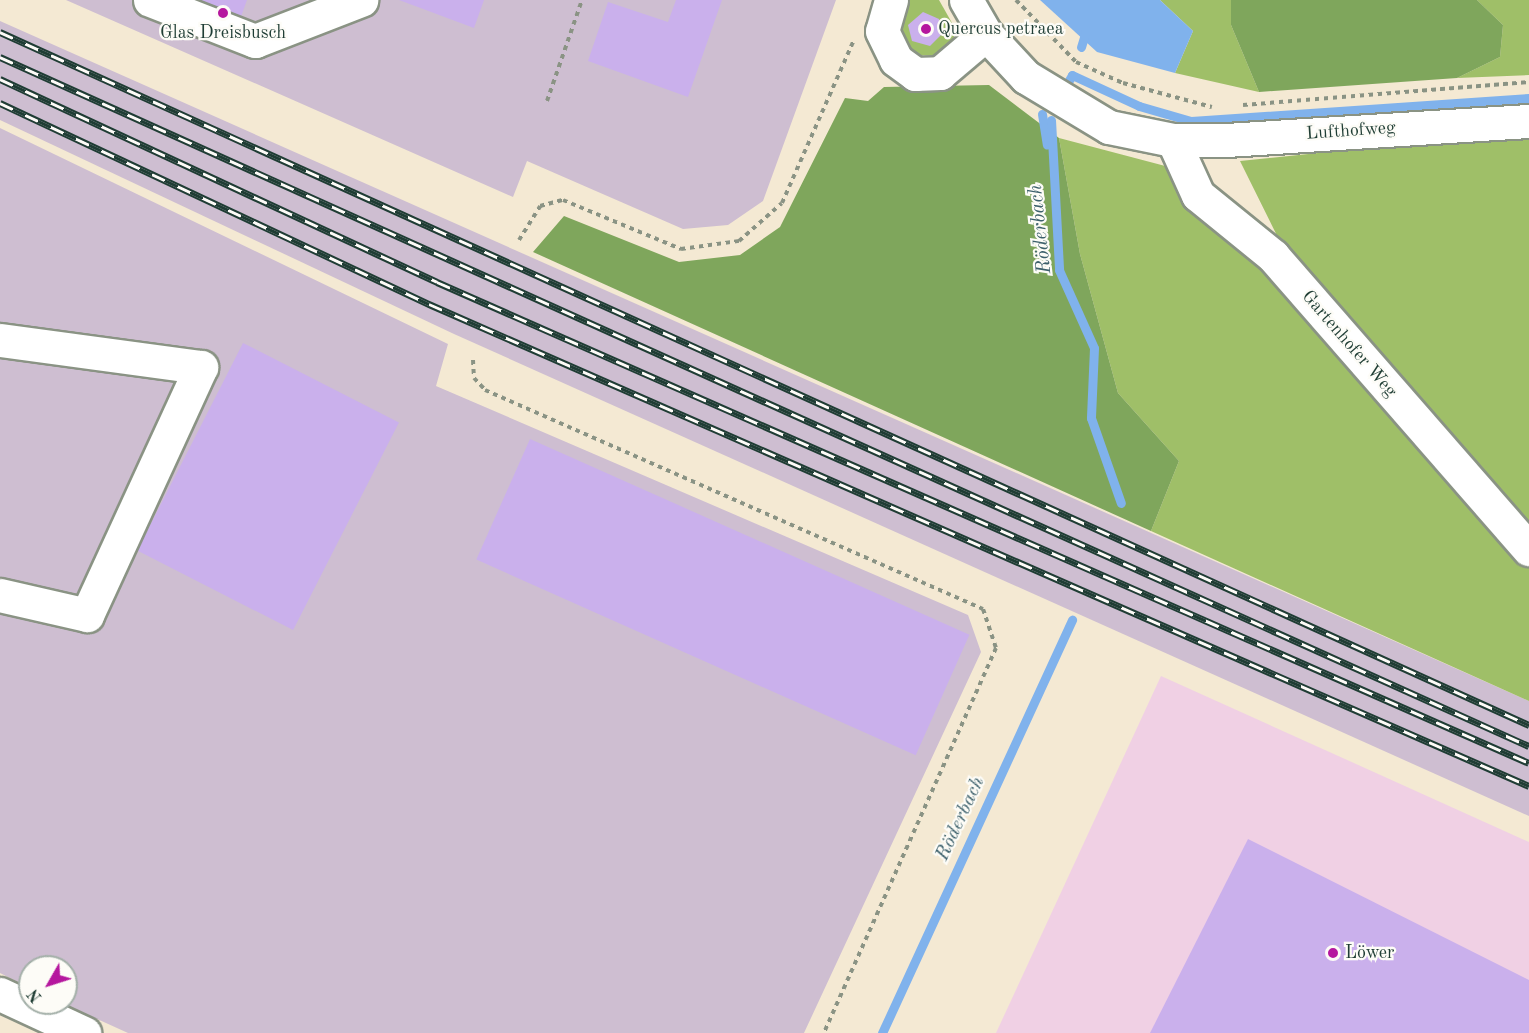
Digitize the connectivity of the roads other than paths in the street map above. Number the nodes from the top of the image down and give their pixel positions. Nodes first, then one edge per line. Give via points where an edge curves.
1 (150, 0) edge
2 (361, 0) edge
3 (891, 0) edge
4 (966, 0) edge
5 (986, 34) junction
6 (1529, 121) edge
7 (1176, 125) junction
8 (0, 340) edge
9 (1529, 549) edge
10 (0, 595) edge
11 (0, 994) edge
12 (84, 1033) edge

1 - 2 street via 255,41
3 - 5 street via 882,31 896,60 915,74 940,73
4 - 5 street, Lufthofweg
5 - 7 street, Lufthofweg via 1026,77 1068,107 1110,128
6 - 7 street, Lufthofweg
7 - 9 street, Gartenhofer Weg via 1198,195 1273,256
8 - 10 street via 201,367 87,615
11 - 12 street

